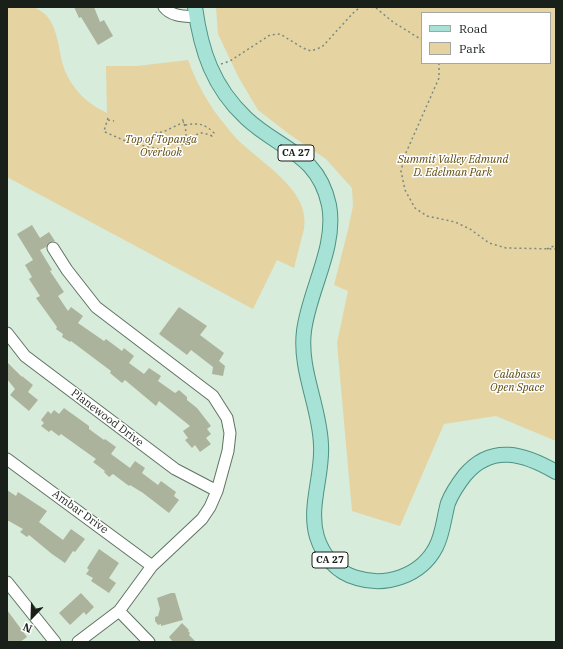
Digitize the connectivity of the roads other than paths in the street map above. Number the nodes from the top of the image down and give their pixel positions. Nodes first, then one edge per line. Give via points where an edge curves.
1 (164, 7) edge
2 (196, 12) edge
3 (53, 248) dead end
4 (7, 333) edge
5 (7, 459) edge
6 (556, 472) edge
7 (217, 491) junction
8 (152, 566) junction
9 (7, 582) edge
10 (119, 611) junction
11 (55, 642) edge
12 (78, 642) edge
13 (149, 642) edge

1 - 2 street via 174,14
2 - 6 main road, CA 27 via 200,41 210,69 233,104 260,130 311,165 321,180 330,208 328,240 307,311 303,334 305,364 318,414 322,447 314,514 316,535 323,552 337,568 351,576 368,582 390,581 409,574 424,563 436,548 449,501 457,484 485,459 498,454 516,455 538,462
3 - 7 street via 96,307 213,396 221,407 227,418 230,433
4 - 7 street, Planewood Drive via 25,356 175,469
5 - 8 street, Ambar Drive
7 - 8 street via 202,519
8 - 10 street
9 - 11 street
10 - 12 street
10 - 13 street

